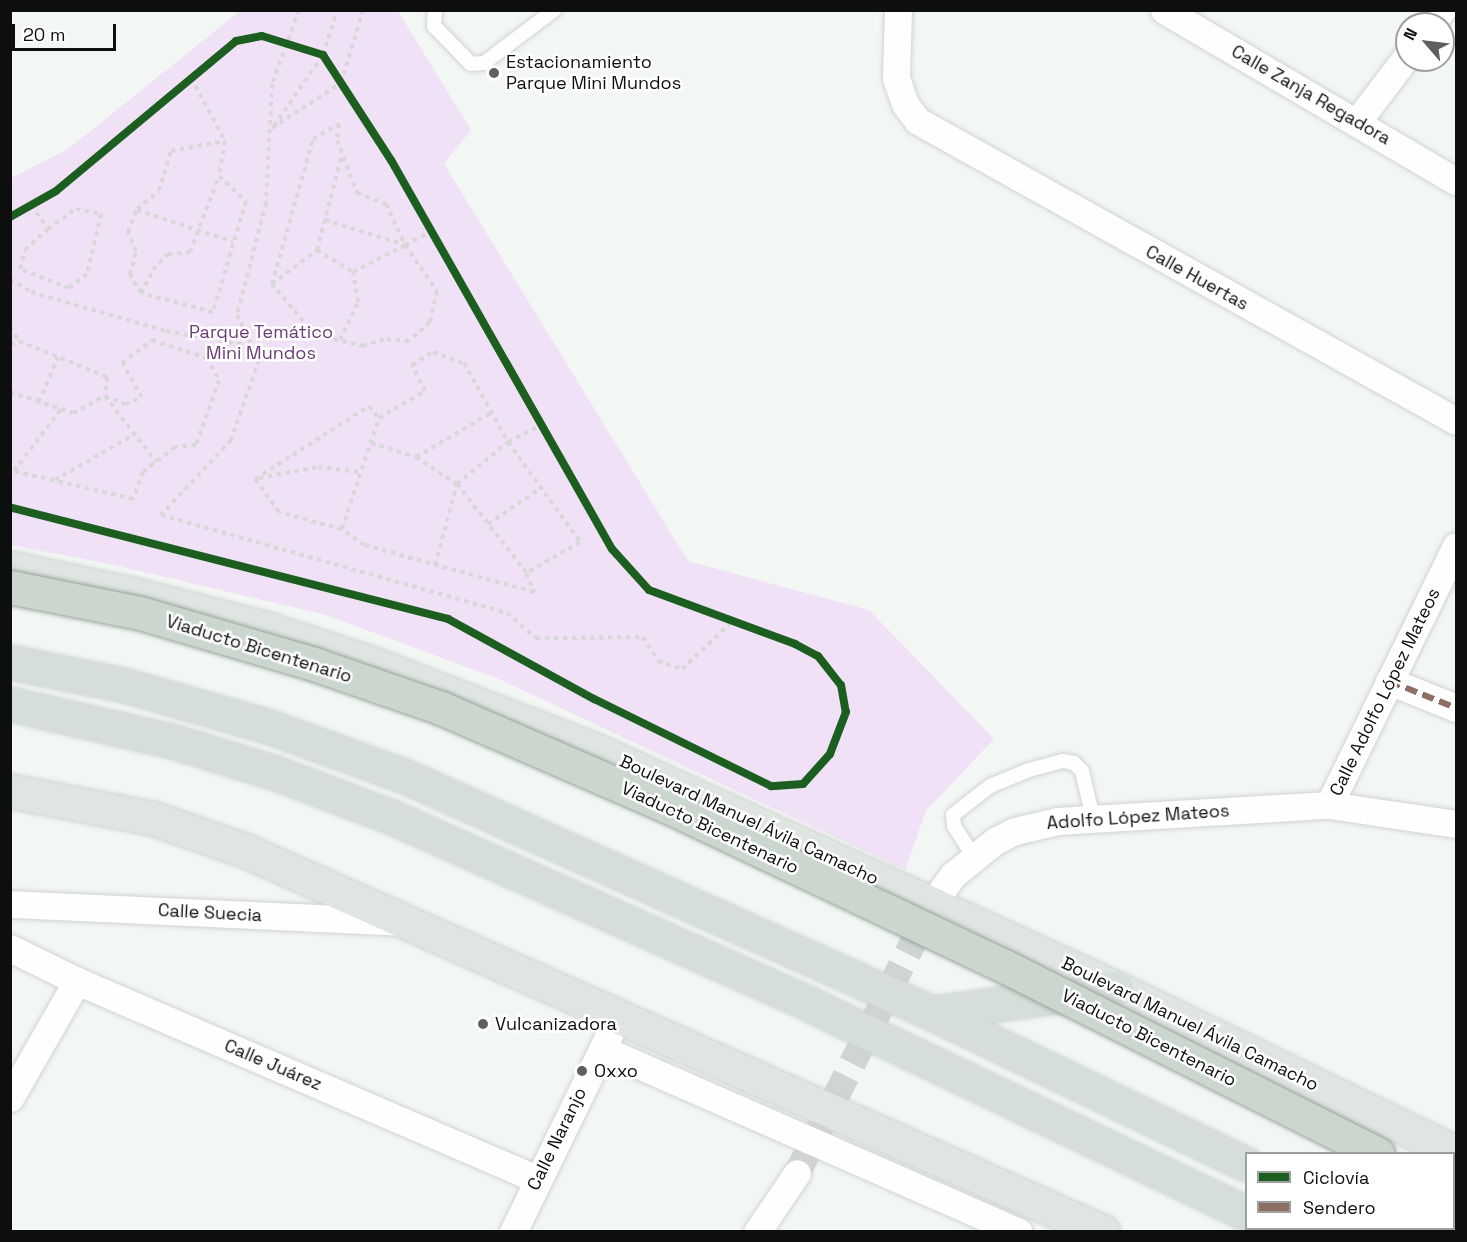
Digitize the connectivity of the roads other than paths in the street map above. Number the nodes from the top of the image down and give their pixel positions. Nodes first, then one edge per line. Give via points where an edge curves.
1 (435, 10) edge
2 (554, 10) edge
3 (898, 10) edge
4 (1164, 10) edge
5 (1395, 72) edge
6 (1358, 122) junction
7 (1456, 181) edge
8 (1456, 421) edge
9 (1456, 546) edge
10 (10, 568) edge
11 (10, 588) edge
12 (10, 662) edge
13 (1389, 681) junction
14 (10, 705) edge
15 (1456, 708) edge
16 (10, 791) edge
17 (1329, 805) junction
18 (1092, 818) junction
19 (1456, 824) edge
20 (973, 856) junction
21 (937, 897) tunnel mouth
22 (10, 904) edge
23 (410, 923) junction
24 (10, 948) edge
25 (77, 981) junction
26 (1116, 988) junction
27 (932, 1013) junction
28 (619, 1016) junction
29 (602, 1048) junction
30 (10, 1098) edge
31 (1374, 1152) edge
32 (1454, 1152) edge
33 (1245, 1164) edge
34 (797, 1173) tunnel mouth
35 (537, 1179) junction
36 (1245, 1213) edge
37 (513, 1232) edge
38 (757, 1232) edge
39 (1019, 1232) edge
40 (1103, 1232) edge

1 - 2 lane via 434,26 471,64 484,63
3 - 8 street, Calle Huertas via 896,78 905,104 918,121 937,135
4 - 6 street, Calle Zanja Regadora
5 - 6 street
6 - 7 street, Calle Zanja Regadora
9 - 13 street, Calle Adolfo López Mateos
10 - 26 main road, Boulevard Manuel Ávila Camacho via 249,624 376,665 595,750
11 - 31 highway, Viaducto Bicentenario, bridge via 140,613 314,664 441,708 671,808 985,957
12 - 27 highway via 124,685 270,727 409,778
13 - 15 street
13 - 17 street, Calle Adolfo López Mateos
14 - 36 highway via 183,744 273,772 394,818 798,999
16 - 23 main road via 152,818 244,850
17 - 18 street, Adolfo López Mateos
17 - 19 street, Adolfo López Mateos
18 - 20 street, Adolfo López Mateos via 1015,831
18 - 20 lane via 1082,771 1074,762 1063,760 1029,770 990,786 953,815 954,826
20 - 21 street, Adolfo López Mateos
22 - 23 street, Calle Suecia
23 - 28 main road
24 - 25 street, Calle Juárez
25 - 30 street
25 - 35 street, Calle Juárez
26 - 27 highway
26 - 32 main road, Boulevard Manuel Ávila Camacho
27 - 33 highway
28 - 29 street, Calle Naranjo
28 - 40 main road
29 - 35 street, Calle Naranjo
29 - 39 street
34 - 38 street
35 - 37 street, Calle Naranjo

